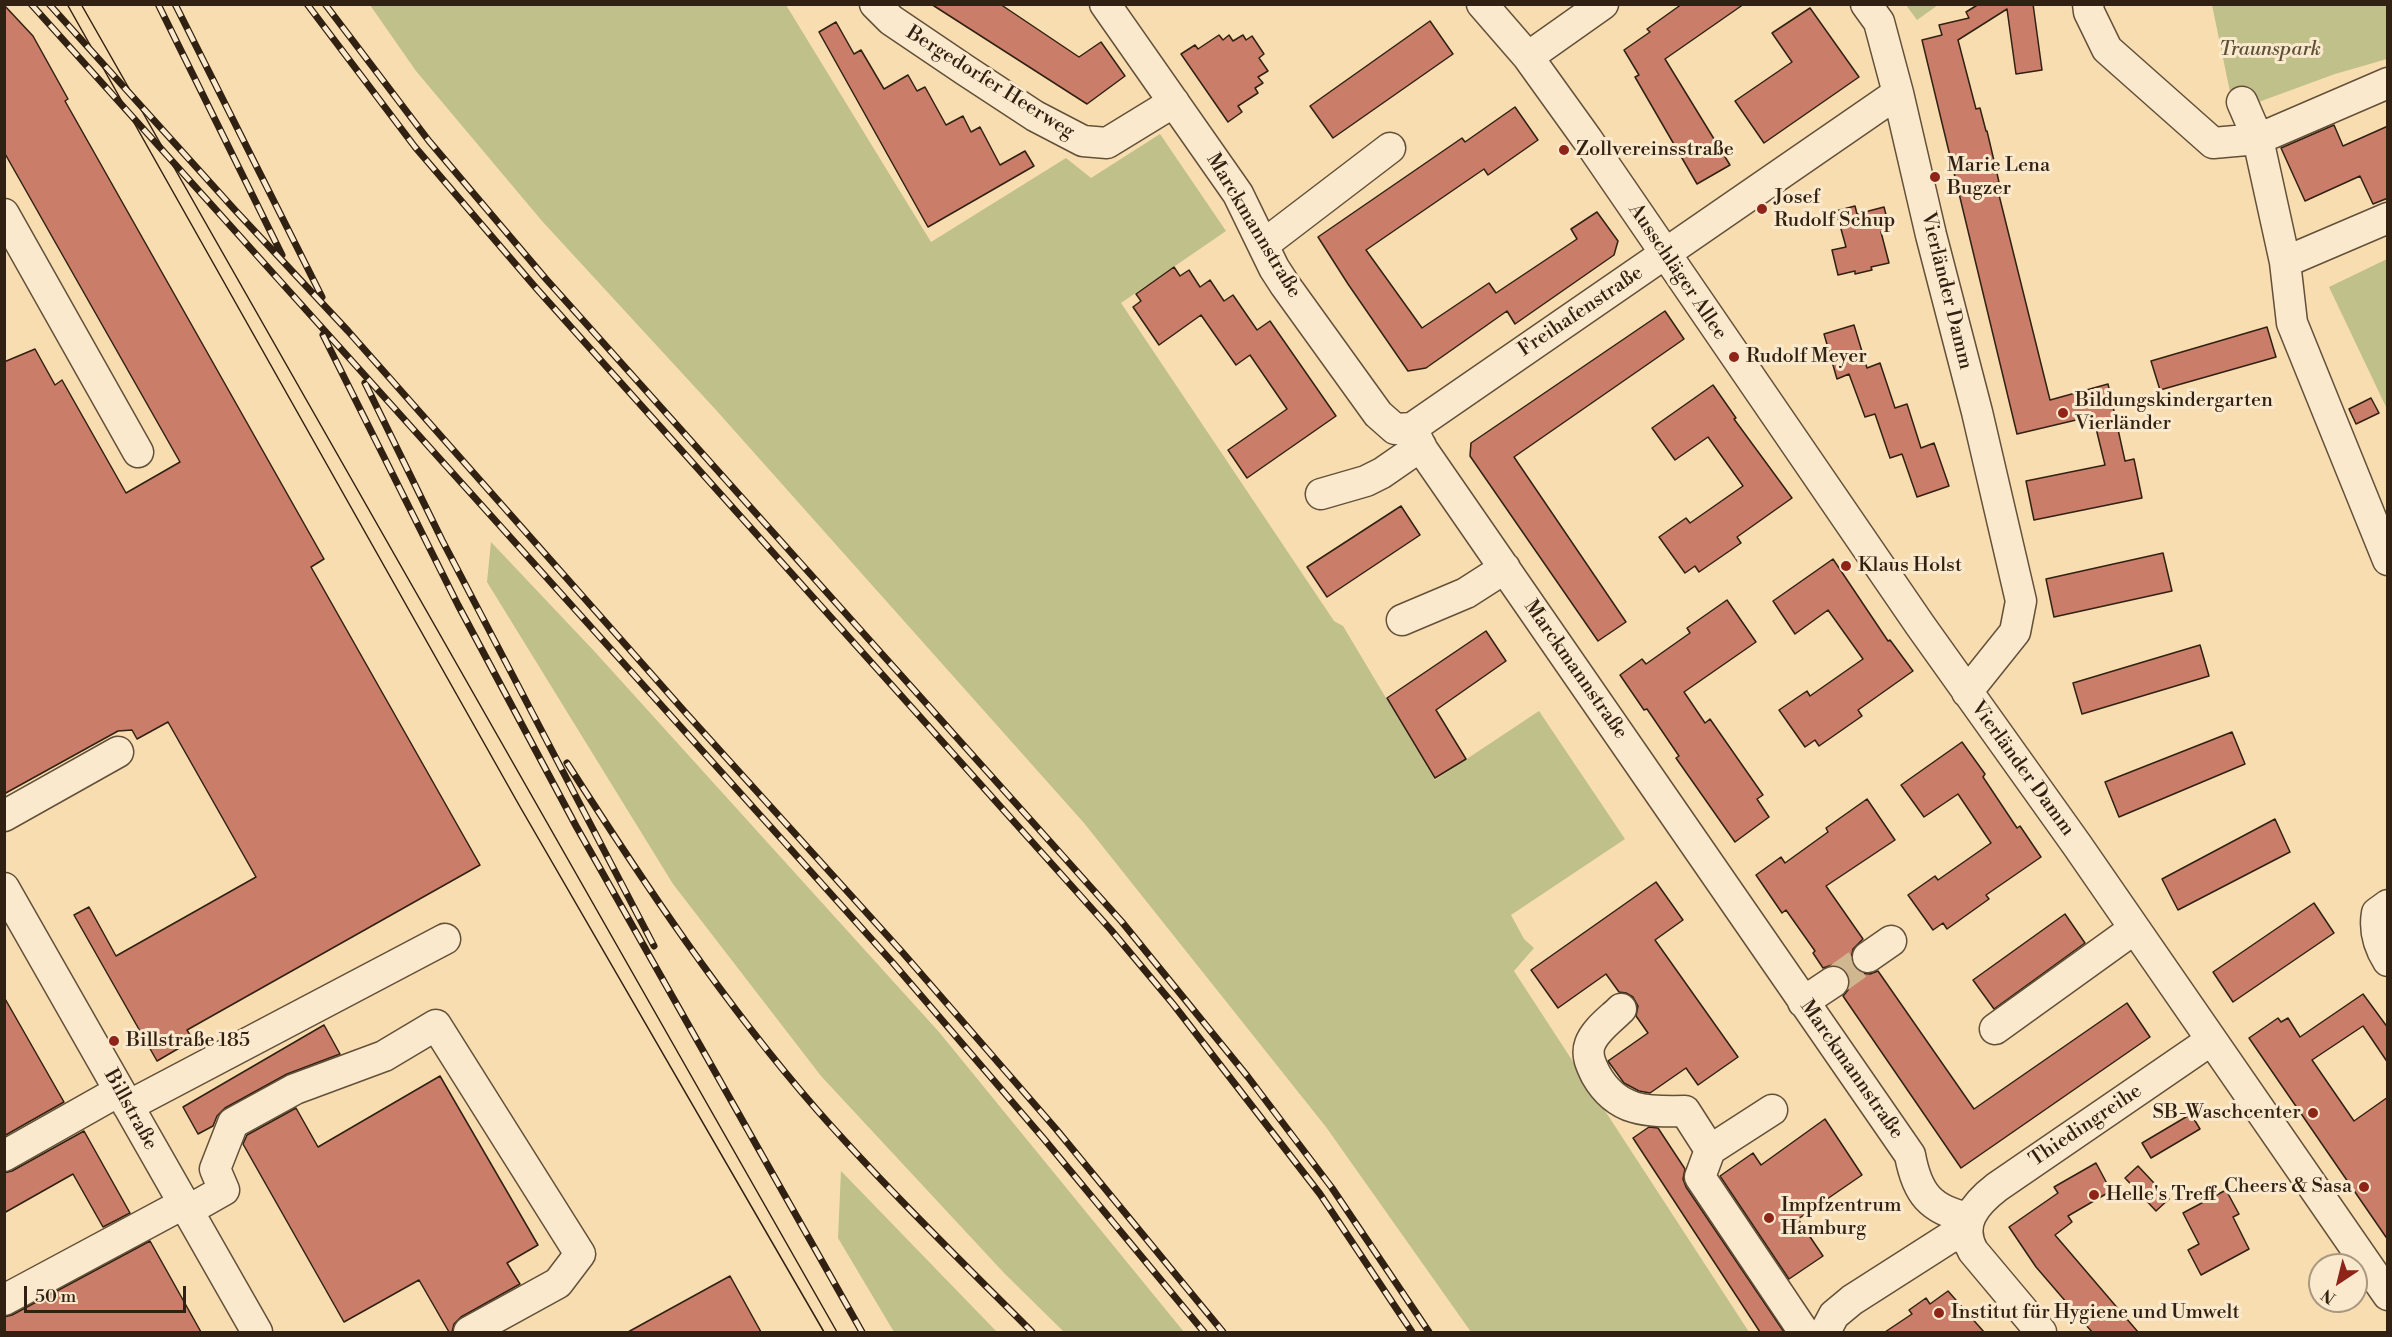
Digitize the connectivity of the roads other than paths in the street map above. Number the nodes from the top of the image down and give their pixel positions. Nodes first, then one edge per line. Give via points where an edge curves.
1 (875, 4) edge
2 (1105, 4) edge
3 (1482, 4) edge
4 (1603, 4) edge
5 (1866, 4) edge
6 (2088, 4) edge
7 (1528, 57) junction
8 (2388, 83) edge
9 (1898, 93) junction
10 (1174, 102) junction
11 (2242, 102) dead end
12 (2258, 140) junction
13 (1390, 148) dead end
14 (4, 214) edge
15 (2388, 218) edge
16 (1263, 245) junction
17 (13, 250) edge
18 (1665, 255) junction
19 (2285, 262) junction
20 (1416, 437) junction
21 (138, 452) dead end
22 (1320, 494) dead end
23 (2388, 560) edge
24 (1505, 568) junction
25 (1402, 620) dead end
26 (1967, 692) junction
27 (118, 752) dead end
28 (4, 816) edge
29 (4, 888) edge
30 (2388, 905) edge
31 (2134, 929) junction
32 (445, 939) dead end
33 (2388, 961) edge
34 (1833, 982) tunnel mouth
35 (1803, 1002) junction
36 (1621, 1009) dead end
37 (1995, 1029) dead end
38 (2210, 1041) junction
39 (124, 1098) junction
40 (1772, 1110) dead end
41 (1710, 1150) junction
42 (4, 1156) edge
43 (185, 1207) junction
44 (1968, 1226) junction
45 (2388, 1295) edge
46 (4, 1300) edge
47 (257, 1332) edge
48 (469, 1332) edge
49 (1804, 1332) edge
50 (1825, 1332) edge
51 (2041, 1332) edge

1 - 10 street, Bergedorfer Heerweg via 891,20 974,76 1035,116 1083,141 1107,144
2 - 10 street, Marckmannstraße
3 - 7 street, Ausschläger Allee
4 - 7 street
5 - 9 street, Vierländer Damm via 1878,21
6 - 12 street via 2107,49 2213,143
7 - 18 street, Ausschläger Allee
8 - 12 street
9 - 18 street, Freihafenstraße
9 - 26 street, Vierländer Damm via 2021,601 2015,632
10 - 16 street, Marckmannstraße via 1238,194
11 - 12 street
12 - 19 street
13 - 16 street
14 - 17 street
15 - 19 street
16 - 20 street, Marckmannstraße via 1285,285 1378,414 1395,429
17 - 21 street
18 - 20 street, Freihafenstraße
18 - 26 street, Ausschläger Allee
19 - 23 street via 2292,323
20 - 22 street, Freihafenstraße via 1383,473
20 - 24 street, Marckmannstraße
24 - 25 street via 1466,592
24 - 35 street, Marckmannstraße
26 - 31 street, Vierländer Damm
27 - 28 street
29 - 39 street, Billstraße
30 - 33 street via 2377,913 2374,926
31 - 37 street
31 - 38 street, Vierländer Damm
32 - 39 street
34 - 35 street
35 - 44 street, Marckmannstraße via 1910,1155 1918,1187 1934,1204
36 - 41 street via 1590,1044 1591,1065 1600,1082 1623,1104 1638,1110 1685,1111
38 - 44 street, Thiedingreihe via 1997,1187 1984,1198
38 - 45 street, Vierländer Damm
39 - 42 street
39 - 43 street, Billstraße
40 - 41 street
41 - 49 street via 1700,1178
43 - 46 street
43 - 47 street, Billstraße
43 - 48 street via 224,1190 215,1168 233,1123 295,1089 384,1056 436,1025 580,1254 558,1283
44 - 50 street via 1852,1300 1834,1315
44 - 51 street via 1967,1241 1973,1251

